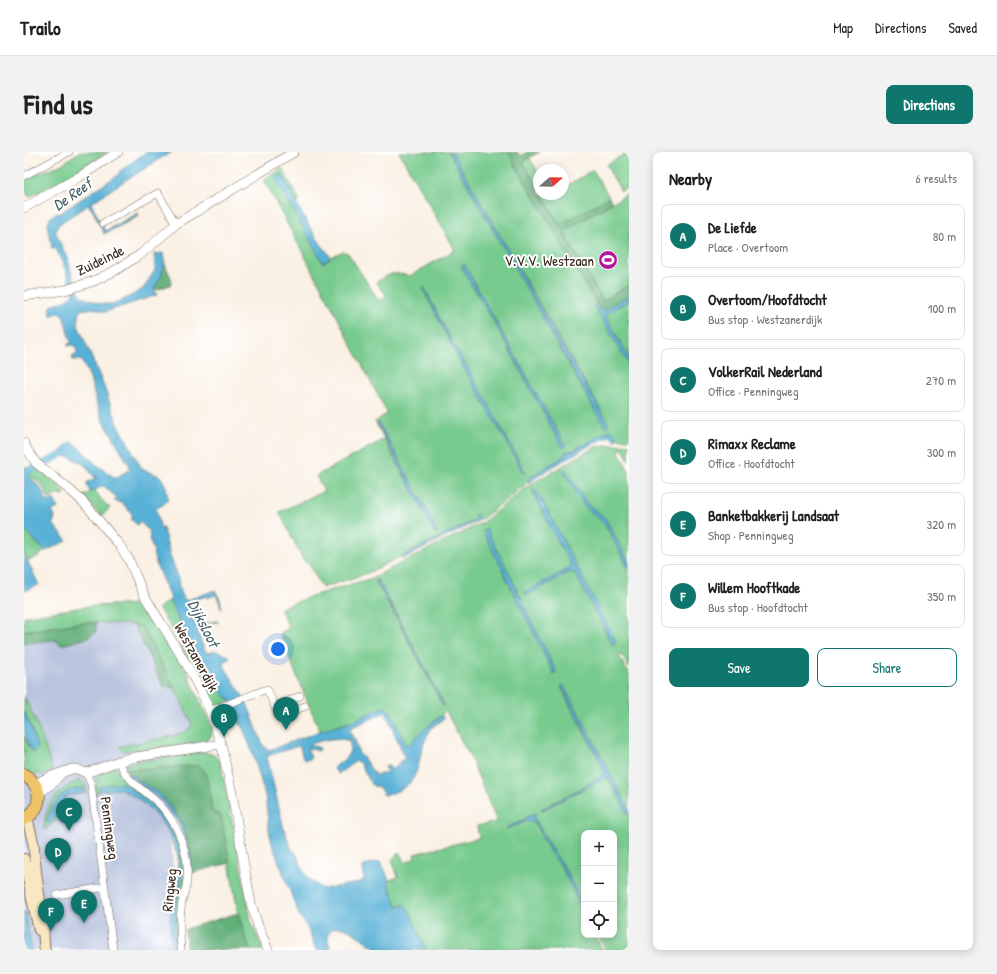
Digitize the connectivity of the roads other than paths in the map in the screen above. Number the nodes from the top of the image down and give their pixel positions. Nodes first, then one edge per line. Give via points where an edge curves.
1 (69, 152) edge
2 (118, 152) edge
3 (294, 152) edge
4 (24, 176) edge
5 (24, 208) edge
6 (103, 222) dead end
7 (176, 224) junction
8 (24, 296) edge
9 (24, 443) edge
10 (300, 696) dead end
11 (305, 706) dead end
12 (275, 707) junction
13 (210, 711) junction
14 (222, 744) junction
15 (119, 761) junction
16 (86, 773) junction
17 (30, 784) edge
18 (25, 818) edge
19 (29, 858) edge
20 (105, 887) junction
21 (57, 895) dead end
22 (45, 950) edge
23 (113, 950) edge
24 (181, 950) edge
25 (268, 950) edge

1 - 4 street
2 - 5 street
3 - 7 street, Zuideinde
6 - 7 street via 158,193
7 - 8 street, Zuideinde via 141,254 94,281 65,290
9 - 13 street, Westzanerdijk via 39,465 81,500 120,546 144,595 188,667
10 - 12 street
11 - 12 street via 279,717
12 - 13 street via 267,689
13 - 14 street, Westzanerdijk
14 - 15 street
14 - 25 street, Westzanerdijk via 251,903
15 - 16 street
15 - 24 street, Ringweg via 128,778 161,806 175,826 183,844 187,870 181,908
16 - 17 street via 72,769 62,773 53,783
16 - 20 street, Penningweg via 91,784
17 - 18 main road via 39,800 36,809
18 - 19 main road via 34,846
19 - 22 main road via 38,928
20 - 21 street
20 - 23 street, Penningweg

